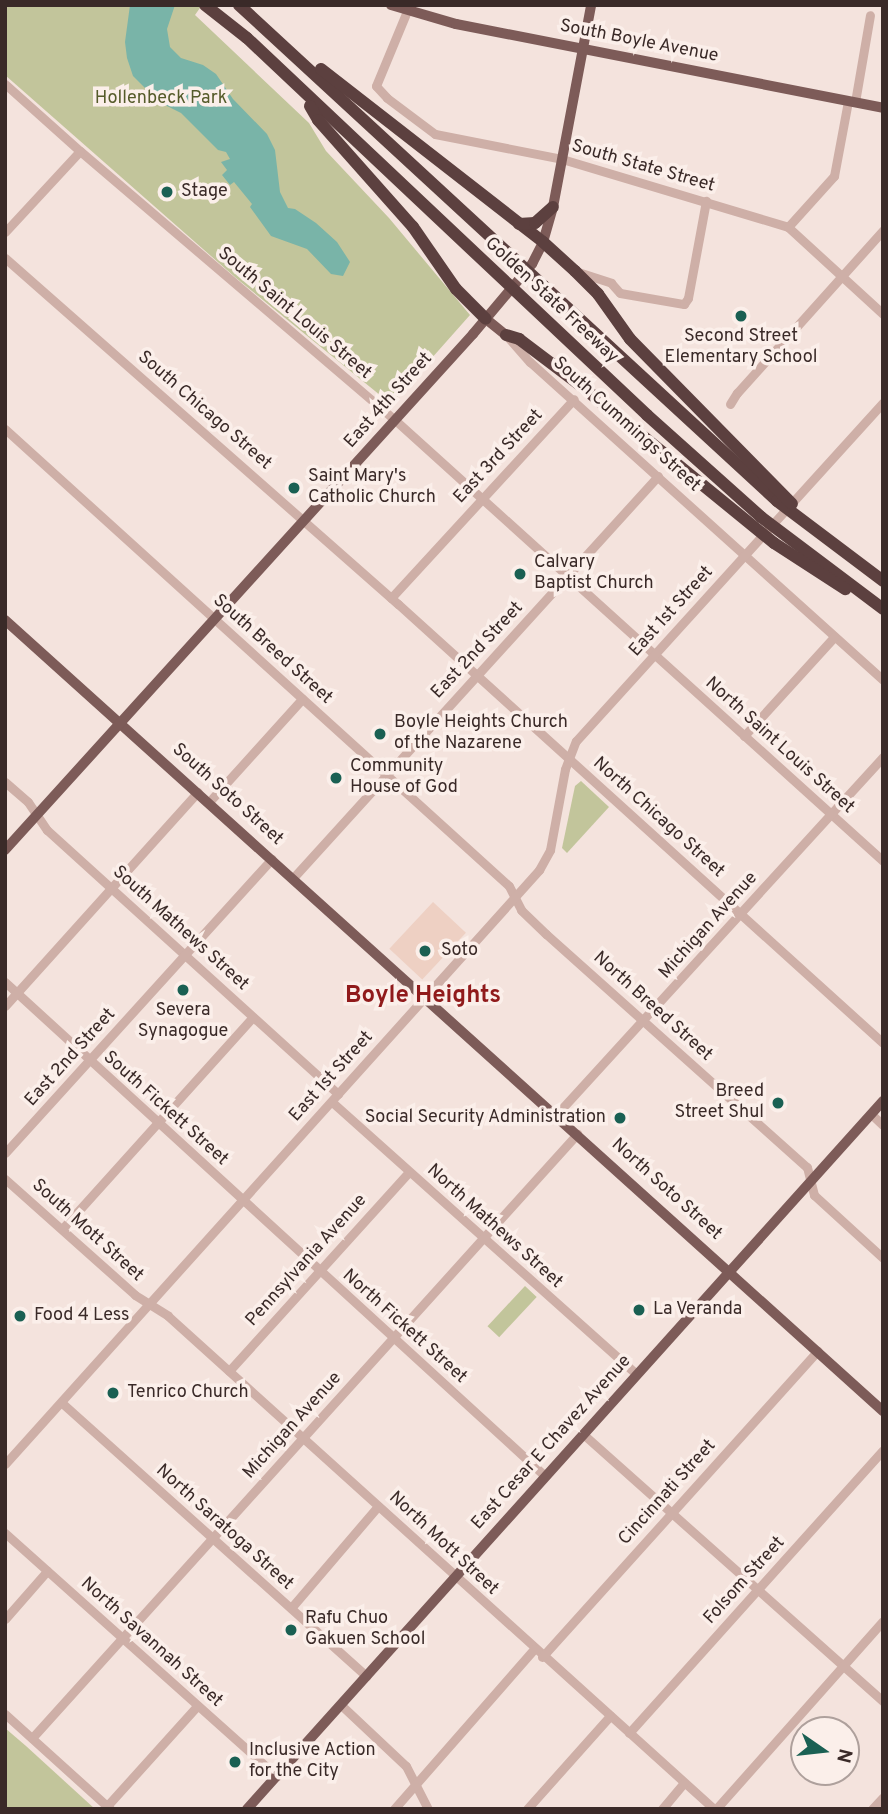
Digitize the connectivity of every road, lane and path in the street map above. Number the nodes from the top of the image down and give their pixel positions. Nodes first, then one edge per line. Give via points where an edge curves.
1 (205, 5) edge
2 (239, 5) edge
3 (391, 5) edge
4 (591, 5) edge
5 (407, 11) junction
6 (870, 15) dead end
7 (281, 40) junction
8 (582, 49) junction
9 (5, 84) edge
10 (303, 93) junction
11 (852, 101) junction
12 (883, 108) edge
13 (79, 151) junction
14 (562, 159) junction
15 (706, 201) junction
16 (553, 208) junction
17 (519, 224) junction
18 (788, 227) junction
19 (883, 230) edge
20 (5, 232) edge
21 (543, 242) junction
22 (5, 258) edge
23 (575, 271) junction
24 (841, 275) junction
25 (883, 314) edge
26 (486, 319) junction
27 (506, 335) junction
28 (574, 400) junction
29 (883, 403) edge
30 (730, 404) dead end
31 (395, 420) junction
32 (5, 429) edge
33 (658, 476) junction
34 (780, 498) junction
35 (483, 499) junction
36 (304, 520) junction
37 (757, 522) junction
38 (745, 554) junction
39 (569, 576) junction
40 (883, 581) edge
41 (391, 598) junction
42 (878, 606) edge
43 (5, 620) edge
44 (214, 620) junction
45 (834, 637) junction
46 (655, 654) junction
47 (476, 676) junction
48 (883, 680) edge
49 (302, 699) junction
50 (120, 723) junction
51 (744, 736) junction
52 (568, 757) junction
53 (883, 757) edge
54 (387, 774) junction
55 (5, 782) edge
56 (198, 792) junction
57 (209, 802) junction
58 (831, 815) junction
59 (36, 816) junction
60 (5, 850) edge
61 (272, 859) junction
62 (883, 862) edge
63 (293, 878) junction
64 (113, 889) junction
65 (514, 897) junction
66 (740, 914) junction
67 (186, 955) junction
68 (5, 982) edge
69 (18, 993) junction
70 (426, 996) junction
71 (5, 1006) edge
72 (253, 1017) junction
73 (643, 1022) junction
74 (883, 1043) edge
75 (90, 1062) junction
76 (335, 1098) junction
77 (883, 1101) edge
78 (871, 1114) junction
79 (556, 1115) junction
80 (157, 1123) junction
81 (883, 1125) edge
82 (577, 1133) junction
83 (5, 1153) edge
84 (409, 1172) junction
85 (5, 1178) edge
86 (811, 1180) junction
87 (242, 1202) junction
88 (62, 1229) junction
89 (484, 1238) junction
90 (883, 1258) edge
91 (318, 1270) junction
92 (729, 1270) junction
93 (149, 1305) junction
94 (394, 1338) junction
95 (818, 1351) junction
96 (229, 1371) junction
97 (636, 1374) junction
98 (62, 1403) junction
99 (883, 1410) edge
100 (583, 1434) junction
101 (303, 1439) junction
102 (883, 1450) edge
103 (5, 1464) edge
104 (545, 1476) junction
105 (378, 1506) junction
106 (672, 1513) junction
107 (5, 1533) edge
108 (213, 1537) junction
109 (47, 1571) junction
110 (455, 1577) junction
111 (759, 1589) junction
112 (290, 1608) junction
113 (5, 1619) edge
114 (883, 1621) edge
115 (124, 1639) junction
116 (534, 1649) junction
117 (542, 1657) junction
118 (843, 1664) junction
119 (366, 1676) junction
120 (883, 1701) edge
121 (341, 1705) junction
122 (197, 1706) junction
123 (5, 1714) edge
124 (610, 1716) junction
125 (629, 1733) junction
126 (32, 1738) junction
127 (277, 1776) junction
128 (417, 1783) junction
129 (684, 1783) junction
130 (883, 1797) edge
131 (108, 1807) edge
132 (247, 1809) edge
133 (394, 1809) edge
134 (428, 1809) edge
135 (527, 1809) edge
136 (662, 1809) edge
137 (715, 1809) edge
138 (872, 1809) edge

1 - 10 highway, Golden State Freeway via 247,38
2 - 7 highway, Golden State Freeway
3 - 5 main road, South Boyle Avenue
4 - 8 main road, East 4th Street
5 - 8 main road, South Boyle Avenue
5 - 14 street, South State Street via 376,86 387,98 435,134
6 - 11 street
7 - 17 highway
7 - 34 highway, Golden State Freeway via 506,252
8 - 11 main road, South Boyle Avenue
8 - 14 main road, East 4th Street
9 - 13 street, South Saint Louis Street
10 - 26 highway via 318,120 397,207 456,289
10 - 37 highway, Golden State Freeway
11 - 12 main road, South Boyle Avenue
11 - 18 street via 834,176
13 - 20 street
13 - 31 street, South Saint Louis Street
14 - 15 street, South State Street
14 - 16 main road, East 4th Street
15 - 18 street, South State Street
15 - 23 street via 684,304 620,293 611,283
16 - 17 highway via 535,223
16 - 21 main road, East 4th Street
17 - 21 highway
18 - 24 street, South State Street
19 - 24 street
21 - 23 highway
21 - 26 main road, East 4th Street via 532,264
22 - 36 street, South Chicago Street
23 - 34 highway via 630,339
24 - 25 street, South State Street
24 - 30 street
26 - 27 main road, South Cummings Street
26 - 31 main road, East 4th Street
27 - 28 street, South Cummings Street
27 - 37 highway via 519,339
28 - 33 street, South Cummings Street
28 - 35 street, East 3rd Street
29 - 38 street, East 1st Street
31 - 35 street, South Saint Louis Street
31 - 36 main road, East 4th Street
32 - 44 street, South Breed Street
33 - 38 street, South Cummings Street
33 - 39 street, East 2nd Street
34 - 40 highway, Golden State Freeway
35 - 39 street, South Saint Louis Street
35 - 41 street, East 3rd Street
36 - 41 street, South Chicago Street
36 - 44 main road, East 4th Street
37 - 42 highway, Golden State Freeway
38 - 45 street, South Cummings Street
38 - 46 street, East 1st Street
39 - 46 street, South Saint Louis Street
39 - 47 street, East 2nd Street
41 - 47 street, South Chicago Street
43 - 50 main road, South Soto Street
44 - 49 street, South Breed Street
44 - 50 main road, East 4th Street
45 - 48 street, South Cummings Street
45 - 51 street
46 - 51 street, North Saint Louis Street
46 - 52 street, East 1st Street via 587,727
47 - 52 street, South Chicago Street
47 - 54 street, East 2nd Street
49 - 54 street, South Breed Street
49 - 57 street
50 - 56 main road, South Soto Street
50 - 59 main road, East 4th Street
51 - 58 street, North Saint Louis Street
52 - 65 street, East 1st Street via 550,850
52 - 66 street, North Chicago Street
53 - 58 street, Michigan Avenue
54 - 63 street, East 2nd Street
54 - 65 street, South Breed Street via 509,886
55 - 59 street, South Mathews Street via 28,802
56 - 57 main road, South Soto Street
56 - 64 street
57 - 61 main road, South Soto Street
58 - 62 street, North Saint Louis Street
58 - 66 street, Michigan Avenue
59 - 60 main road, East 4th Street
59 - 64 street, South Mathews Street
61 - 63 main road, South Soto Street
61 - 67 street, East 2nd Street
63 - 70 main road, South Soto Street
64 - 67 street, South Mathews Street
64 - 69 street
65 - 70 street, East 1st Street
65 - 73 street, North Breed Street via 521,910
66 - 73 street, Michigan Avenue
66 - 74 street, North Chicago Street
67 - 72 street, South Mathews Street
67 - 75 street, East 2nd Street
68 - 69 street, South Fickett Street
69 - 71 street
69 - 75 street, South Fickett Street
70 - 76 street, East 1st Street
70 - 79 main road, North Soto Street
72 - 76 street, South Mathews Street
72 - 80 street
73 - 79 street, Michigan Avenue
73 - 86 street, North Breed Street via 807,1167
75 - 80 street, South Fickett Street
75 - 83 street, East 2nd Street
76 - 84 street, North Mathews Street
76 - 87 street, East 1st Street
77 - 78 main road, East Cesar E Chavez Avenue
78 - 81 street
78 - 86 main road, East Cesar E Chavez Avenue
79 - 82 main road, North Soto Street
80 - 87 street, South Fickett Street
80 - 88 street
82 - 89 street, Michigan Avenue
82 - 92 main road, North Soto Street
84 - 89 street, North Mathews Street
84 - 91 street, Pennsylvania Avenue
85 - 88 street, South Mott Street
86 - 90 street, North Breed Street via 814,1195
86 - 92 main road, East Cesar E Chavez Avenue
87 - 91 street, North Fickett Street
87 - 93 street, East 1st Street
88 - 93 street, South Mott Street
89 - 94 street, Michigan Avenue
89 - 97 street, North Mathews Street
91 - 94 street, North Fickett Street
91 - 96 street, Pennsylvania Avenue
92 - 95 main road, North Soto Street
92 - 97 main road, East Cesar E Chavez Avenue
93 - 96 street, North Mott Street
93 - 98 street, East 1st Street
94 - 101 street, Michigan Avenue
94 - 104 street, North Fickett Street
95 - 99 main road, North Soto Street
95 - 106 street, Cincinnati Street
96 - 101 street, North Mott Street
97 - 100 main road, East Cesar E Chavez Avenue
98 - 103 street, East 1st Street
98 - 108 street, North Saratoga Street
100 - 104 main road, East Cesar E Chavez Avenue
100 - 106 street
101 - 105 street, North Mott Street
101 - 108 street, Michigan Avenue
102 - 111 street, Folsom Street
104 - 110 main road, East Cesar E Chavez Avenue
105 - 110 street, North Mott Street
105 - 112 street
106 - 111 street
106 - 117 street, Cincinnati Street
107 - 109 street, North Savannah Street
108 - 112 street, North Saratoga Street
108 - 115 street, Michigan Avenue
109 - 113 street
109 - 115 street, North Savannah Street
110 - 116 street, North Mott Street
110 - 119 main road, East Cesar E Chavez Avenue
111 - 118 street
111 - 125 street, Folsom Street
112 - 119 street, North Saratoga Street
114 - 118 street
115 - 122 street, North Savannah Street
115 - 126 street, Michigan Avenue
116 - 117 street, North Mott Street
116 - 128 street
117 - 124 street, North Mott Street
118 - 120 street
118 - 137 street
119 - 121 main road, East Cesar E Chavez Avenue
121 - 127 main road, East Cesar E Chavez Avenue
121 - 128 street via 394,1752
122 - 127 street, North Savannah Street
122 - 131 street
123 - 126 street
124 - 125 street, North Mott Street
124 - 135 street
125 - 129 street, North Mott Street
126 - 131 street
127 - 132 main road, East Cesar E Chavez Avenue
128 - 133 street
128 - 134 street
129 - 136 street
129 - 137 street, North Mott Street
130 - 138 street

